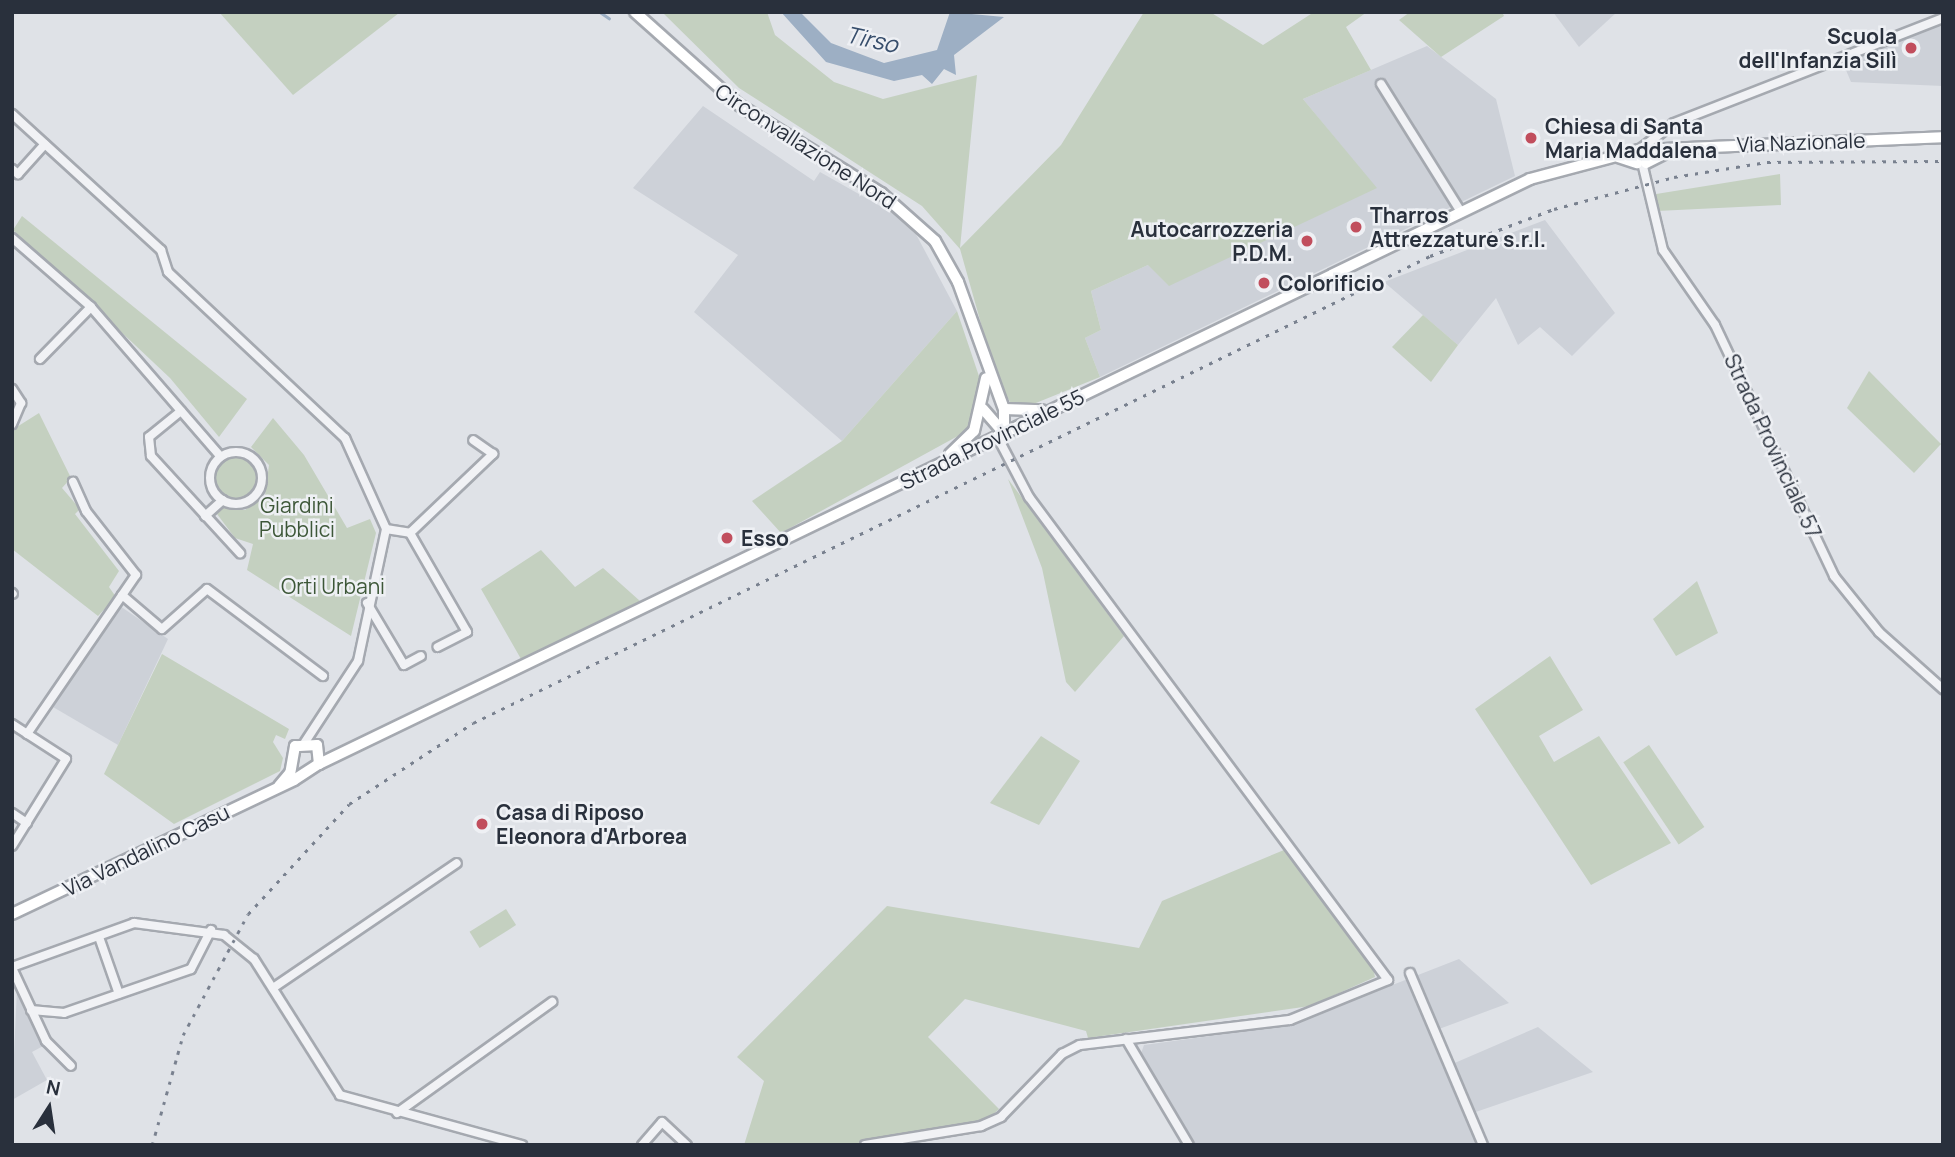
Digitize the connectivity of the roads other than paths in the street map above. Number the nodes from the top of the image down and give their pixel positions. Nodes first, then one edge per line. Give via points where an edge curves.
1 (635, 12) edge
2 (1943, 18) edge
3 (1381, 84) dead end
4 (12, 114) edge
5 (1943, 137) edge
6 (45, 144) junction
7 (1698, 145) junction
8 (1639, 150) junction
9 (1612, 156) junction
10 (1641, 163) junction
11 (12, 169) edge
12 (1461, 212) junction
13 (12, 238) edge
14 (91, 307) junction
15 (40, 359) dead end
16 (986, 372) junction
17 (12, 389) edge
18 (1063, 404) junction
19 (983, 409) junction
20 (1004, 409) junction
21 (181, 411) junction
22 (12, 424) edge
23 (1000, 435) junction
24 (473, 440) dead end
25 (220, 457) junction
26 (919, 475) junction
27 (73, 482) dead end
28 (223, 500) junction
29 (205, 516) junction
30 (386, 529) junction
31 (410, 533) junction
32 (240, 553) dead end
33 (122, 595) junction
34 (367, 603) junction
35 (438, 647) dead end
36 (421, 656) dead end
37 (323, 676) dead end
38 (1943, 690) edge
39 (12, 724) edge
40 (321, 725) junction
41 (27, 734) junction
42 (305, 741) junction
43 (319, 754) junction
44 (292, 761) junction
45 (306, 771) junction
46 (279, 786) junction
47 (12, 813) edge
48 (27, 823) junction
49 (12, 846) edge
50 (457, 863) dead end
51 (12, 914) edge
52 (214, 931) junction
53 (99, 937) junction
54 (12, 967) edge
55 (1410, 973) dead end
56 (273, 988) junction
57 (119, 994) junction
58 (552, 1002) dead end
59 (31, 1010) junction
60 (1126, 1039) junction
61 (71, 1066) dead end
62 (397, 1113) junction
63 (522, 1145) edge
64 (642, 1145) edge
65 (687, 1145) edge
66 (865, 1145) edge
67 (1189, 1145) edge
68 (1483, 1145) edge

1 - 16 main road, Circonvallazione Nord via 739,105 881,193 920,226 958,282
2 - 8 street via 1674,123
3 - 12 street
4 - 6 street
5 - 7 main road, Via Nazionale
6 - 11 street via 18,174
6 - 30 street via 161,250 168,272 345,438
7 - 8 main road, Via Nazionale
7 - 10 main road
8 - 9 main road, Via Nazionale
8 - 10 street
9 - 10 main road
9 - 12 main road, Via Nazionale via 1530,179
10 - 38 street, Strada Provinciale 57 via 1662,250 1715,325 1834,576 1879,632
12 - 18 main road, Strada Provinciale 55
13 - 14 street
14 - 15 street
14 - 21 street
16 - 19 main road, Circonvallazione Nord
16 - 20 main road, Circonvallazione Nord
17 - 22 street via 21,410
18 - 20 main road via 1027,413
18 - 23 main road, Strada Provinciale 55
19 - 23 main road
19 - 26 main road via 968,439
20 - 23 main road, Circonvallazione Nord
21 - 25 street
21 - 29 street via 149,437 149,450
23 - 26 main road, Strada Provinciale 55
23 - 60 street via 1029,497 1388,980 1290,1020
24 - 31 street via 493,454
25 - 28 street via 210,481
25 - 28 street via 242,452 262,473 251,500
26 - 43 main road, Strada Provinciale 55 via 341,756
27 - 33 street via 86,511 136,575
28 - 29 street
29 - 32 street
30 - 31 street
30 - 34 street
31 - 35 street via 467,632
33 - 37 street via 162,629 207,589
33 - 41 street
34 - 36 street via 404,665
34 - 40 street via 358,661
39 - 41 street
40 - 42 street
40 - 43 street
41 - 48 street via 66,759
42 - 43 main road
42 - 44 main road via 295,746
43 - 45 main road, Via Vandalino Casu
44 - 45 main road
44 - 46 main road
45 - 46 main road, Via Vandalino Casu
46 - 51 main road, Via Vandalino Casu
47 - 48 street
48 - 49 street
50 - 56 street
52 - 53 street via 150,922
52 - 56 street via 244,948
52 - 57 street via 191,969
53 - 54 street
53 - 57 street
54 - 59 street
55 - 68 street
56 - 62 street via 330,1086 356,1102
57 - 59 street via 64,1013
58 - 62 street
59 - 61 street via 46,1041
60 - 66 street via 1080,1045 1062,1054 1001,1117 981,1126
60 - 67 street
62 - 63 street
64 - 65 street via 656,1125 669,1125

